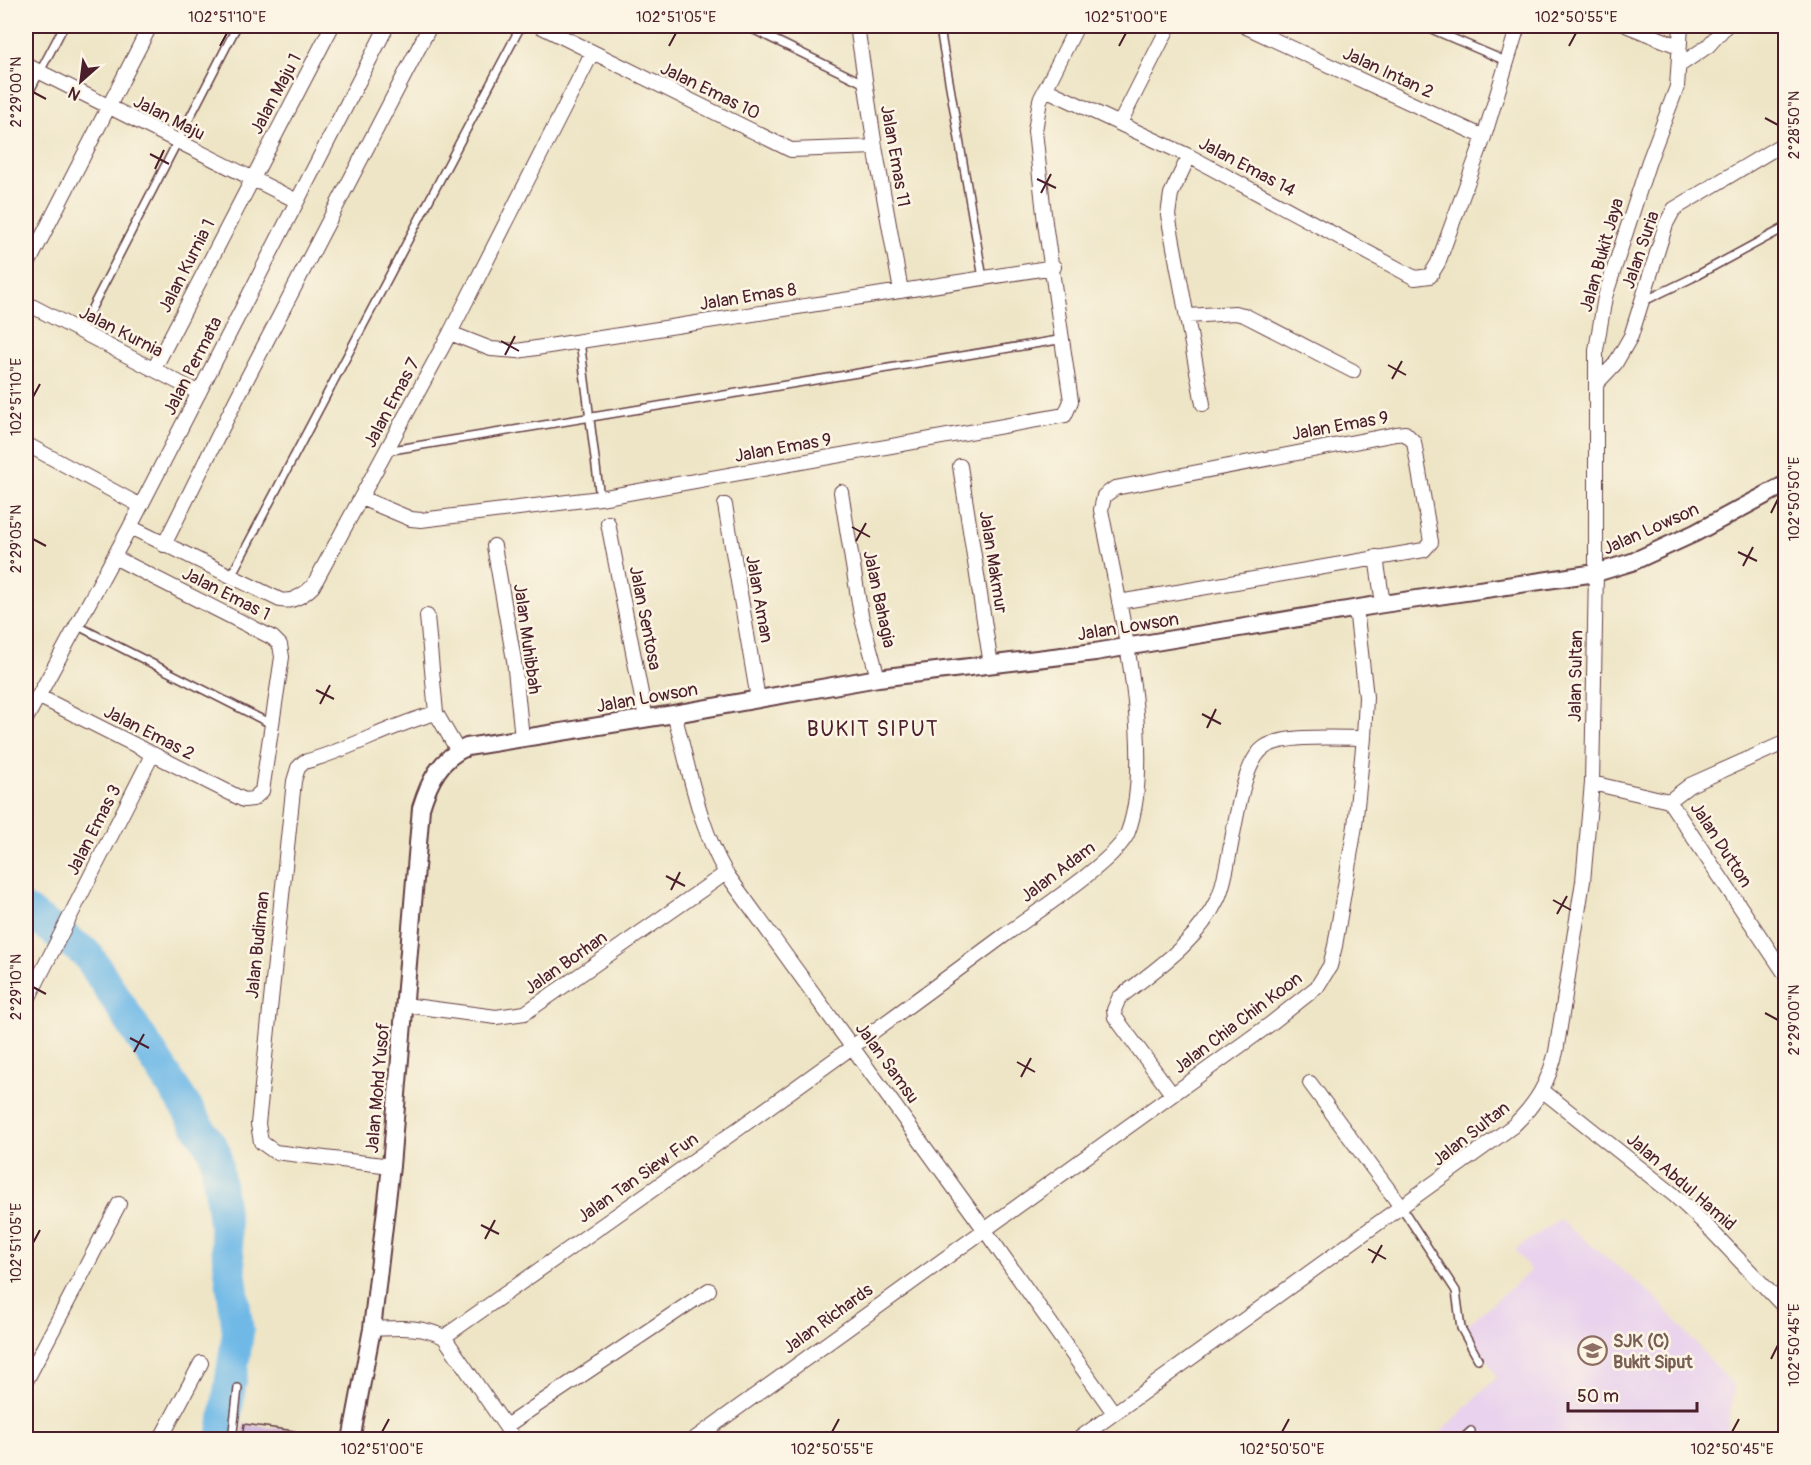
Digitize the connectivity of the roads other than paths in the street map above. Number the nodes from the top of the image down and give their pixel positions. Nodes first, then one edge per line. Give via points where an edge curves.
1 (64, 26) edge
2 (150, 26) edge
3 (237, 26) edge
4 (332, 26) edge
5 (387, 26) edge
6 (430, 26) edge
7 (521, 26) edge
8 (540, 26) edge
9 (746, 26) edge
10 (857, 26) edge
11 (1077, 26) edge
12 (1169, 26) edge
13 (1244, 26) edge
14 (1424, 26) edge
15 (1518, 26) edge
16 (1628, 26) edge
17 (1681, 26) edge
18 (1726, 26) edge
19 (940, 29) dead end
20 (1678, 46) junction
21 (592, 53) junction
22 (1508, 62) junction
23 (26, 65) edge
24 (1680, 65) junction
25 (39, 72) junction
26 (865, 84) junction
27 (1045, 89) junction
28 (26, 98) edge
29 (108, 107) junction
30 (1120, 123) junction
31 (1484, 137) junction
32 (178, 142) junction
33 (1785, 142) edge
34 (875, 147) junction
35 (1189, 156) junction
36 (252, 179) junction
37 (297, 201) junction
38 (1785, 227) edge
39 (1054, 267) junction
40 (26, 268) edge
41 (982, 278) junction
42 (901, 291) junction
43 (1642, 302) junction
44 (26, 303) edge
45 (1188, 316) junction
46 (80, 331) junction
47 (450, 333) junction
48 (1064, 339) junction
49 (580, 341) junction
50 (1785, 348) edge
51 (154, 369) junction
52 (1353, 371) dead end
53 (1785, 381) edge
54 (1597, 383) junction
55 (199, 393) junction
56 (1203, 404) dead end
57 (591, 418) junction
58 (26, 444) edge
59 (386, 450) junction
60 (960, 466) dead end
61 (1785, 483) edge
62 (841, 492) dead end
63 (361, 498) junction
64 (600, 498) junction
65 (724, 505) dead end
66 (141, 506) junction
67 (608, 523) dead end
68 (130, 527) junction
69 (164, 545) junction
70 (494, 546) dead end
71 (114, 557) junction
72 (1376, 557) junction
73 (1596, 573) junction
74 (231, 576) junction
75 (1119, 602) junction
76 (1383, 604) junction
77 (1356, 608) junction
78 (427, 615) dead end
79 (76, 625) junction
80 (1126, 647) junction
81 (991, 665) junction
82 (878, 678) junction
83 (38, 696) junction
84 (758, 699) junction
85 (435, 713) junction
86 (674, 714) junction
87 (26, 719) edge
88 (646, 719) junction
89 (271, 724) junction
90 (522, 738) junction
91 (1364, 738) junction
92 (1785, 742) edge
93 (458, 751) junction
94 (152, 755) junction
95 (1592, 783) junction
96 (1669, 801) junction
97 (726, 873) junction
98 (1785, 975) edge
99 (26, 1004) edge
100 (405, 1005) junction
101 (854, 1048) junction
102 (1310, 1083) dead end
103 (1543, 1091) junction
104 (1172, 1094) junction
105 (391, 1166) junction
106 (119, 1204) dead end
107 (1402, 1208) junction
108 (984, 1229) junction
109 (709, 1290) dead end
110 (1785, 1309) edge
111 (372, 1329) junction
112 (444, 1337) junction
113 (1478, 1359) dead end
114 (201, 1363) dead end
115 (26, 1381) edge
116 (238, 1388) dead end
117 (1114, 1413) junction
118 (506, 1426) junction
119 (1471, 1431) dead end
120 (160, 1440) edge
121 (232, 1440) edge
122 (351, 1440) edge
123 (515, 1440) edge
124 (693, 1440) edge
125 (1077, 1440) edge
126 (1461, 1440) edge

1 - 25 lane
2 - 29 street
3 - 32 lane
4 - 36 street, Jalan Maju 1
5 - 37 street, Jalan Permata
6 - 69 street
7 - 74 lane
8 - 21 street, Jalan Emas 10
9 - 26 lane
10 - 26 street, Jalan Emas 11
11 - 27 street, Jalan Emas 9
12 - 30 street
13 - 31 street, Jalan Intan 2
14 - 22 lane
15 - 22 street
16 - 20 street
17 - 20 street, Jalan Bukit Jaya
18 - 24 street via 1708,46
19 - 41 lane
20 - 24 street, Jalan Bukit Jaya
21 - 34 street, Jalan Emas 10 via 791,150
21 - 47 street, Jalan Emas 7
22 - 31 street
23 - 25 street, Jalan Maju
24 - 54 street, Jalan Bukit Jaya via 1677,87 1605,297 1596,350
25 - 28 lane
25 - 29 street, Jalan Maju
26 - 34 street, Jalan Emas 11
27 - 30 street, Jalan Emas 14
27 - 39 street, Jalan Emas 9 via 1035,130
29 - 32 street, Jalan Maju
29 - 40 street
30 - 35 street, Jalan Emas 14
31 - 35 street, Jalan Emas 14 via 1438,263 1430,276 1415,278
32 - 36 street, Jalan Maju
32 - 46 lane
33 - 43 street, Jalan Suria via 1674,209
34 - 42 street, Jalan Emas 11
35 - 45 street via 1171,195 1168,214
36 - 37 street, Jalan Maju
36 - 51 street, Jalan Kurnia 1
37 - 55 street, Jalan Permata
38 - 43 lane
39 - 41 street, Jalan Emas 8
39 - 48 street, Jalan Emas 9
41 - 42 street, Jalan Emas 8
42 - 49 street, Jalan Emas 8
43 - 54 street, Jalan Suria via 1623,351
44 - 46 street, Jalan Kurnia
45 - 52 street via 1244,315
45 - 56 street
46 - 51 street, Jalan Kurnia
47 - 49 street, Jalan Emas 8 via 502,351
47 - 59 street, Jalan Emas 7
48 - 57 lane
48 - 64 street, Jalan Emas 9 via 1071,401 1065,416
49 - 57 lane
50 - 53 street
51 - 55 street, Jalan Kurnia
54 - 73 street, Jalan Bukit Jaya
55 - 66 street, Jalan Permata
57 - 59 lane
57 - 64 lane
58 - 66 street
59 - 63 street, Jalan Emas 7
60 - 81 street, Jalan Makmur
61 - 73 street, Jalan Lowson via 1695,532 1632,562
62 - 82 street, Jalan Bahagia via 857,594
63 - 64 street, Jalan Emas 9 via 401,516 421,520
63 - 74 street, Jalan Emas 7 via 304,596 287,602
65 - 84 street, Jalan Aman
66 - 68 street, Jalan Permata
67 - 88 street, Jalan Sentosa
68 - 69 street, Jalan Emas 7
68 - 71 street, Jalan Permata
69 - 74 street, Jalan Emas 7
70 - 90 street, Jalan Muhibbah via 518,687
71 - 79 street, Jalan Permata
71 - 89 street, Jalan Emas 1 via 280,645 282,657
72 - 75 street, Jalan Emas 9
72 - 75 street, Jalan Emas 9 via 1425,550 1431,542 1414,442 1405,434 1114,488 1104,496 1101,510
72 - 76 street
73 - 76 street, Jalan Lowson
73 - 95 street, Jalan Sultan
75 - 80 street, Jalan Emas 9
76 - 77 street, Jalan Lowson
77 - 80 street, Jalan Lowson
77 - 91 street, Jalan Chia Chin Koon via 1366,697
78 - 85 street
79 - 83 street, Jalan Permata
79 - 89 lane
80 - 81 street, Jalan Lowson
80 - 101 street, Jalan Adam via 1137,732 1137,787 1125,840
81 - 82 street, Jalan Lowson
82 - 84 street, Jalan Lowson
83 - 87 street, Jalan Permata
83 - 94 street, Jalan Emas 2
84 - 86 street, Jalan Lowson
85 - 93 street
85 - 105 street, Jalan Budiman via 304,762 298,768 258,1125 261,1142 275,1152
86 - 88 street, Jalan Lowson
86 - 97 street, Jalan Samsu via 704,826
88 - 90 street, Jalan Lowson
89 - 94 street, Jalan Emas 2 via 262,790 253,799 244,800
90 - 93 street, Jalan Lowson
91 - 104 street, Jalan Chia Chin Koon via 1355,826 1335,946 1325,978 1269,1025
91 - 104 street via 1288,741 1272,744 1257,754 1248,771 1224,879 1210,912 1189,942 1115,1004 1115,1017
92 - 96 street via 1690,785
93 - 100 street, Jalan Mohd Yusof via 435,774 421,808
94 - 99 street, Jalan Emas 3
95 - 96 street, Jalan Dutton
95 - 103 street, Jalan Sultan via 1568,982 1556,1052
96 - 98 street, Jalan Dutton
97 - 100 street, Jalan Borhan via 525,1013 496,1017
97 - 101 street, Jalan Samsu
100 - 105 street, Jalan Mohd Yusof
101 - 108 street, Jalan Samsu
101 - 112 street, Jalan Tan Siew Fun
102 - 107 street
103 - 107 street, Jalan Sultan via 1513,1126
103 - 110 street, Jalan Abdul Hamid via 1674,1195
104 - 108 street, Jalan Chia Chin Koon
105 - 111 street, Jalan Mohd Yusof
106 - 115 street
107 - 113 lane via 1456,1291 1461,1328
107 - 117 street, Jalan Sultan
108 - 117 street, Jalan Samsu
108 - 124 street, Jalan Richards
109 - 118 street
111 - 112 street via 416,1328
111 - 122 street, Jalan Mohd Yusof
112 - 118 street
114 - 120 street
116 - 121 lane
117 - 125 street, Jalan Sultan
118 - 123 street
119 - 126 lane

